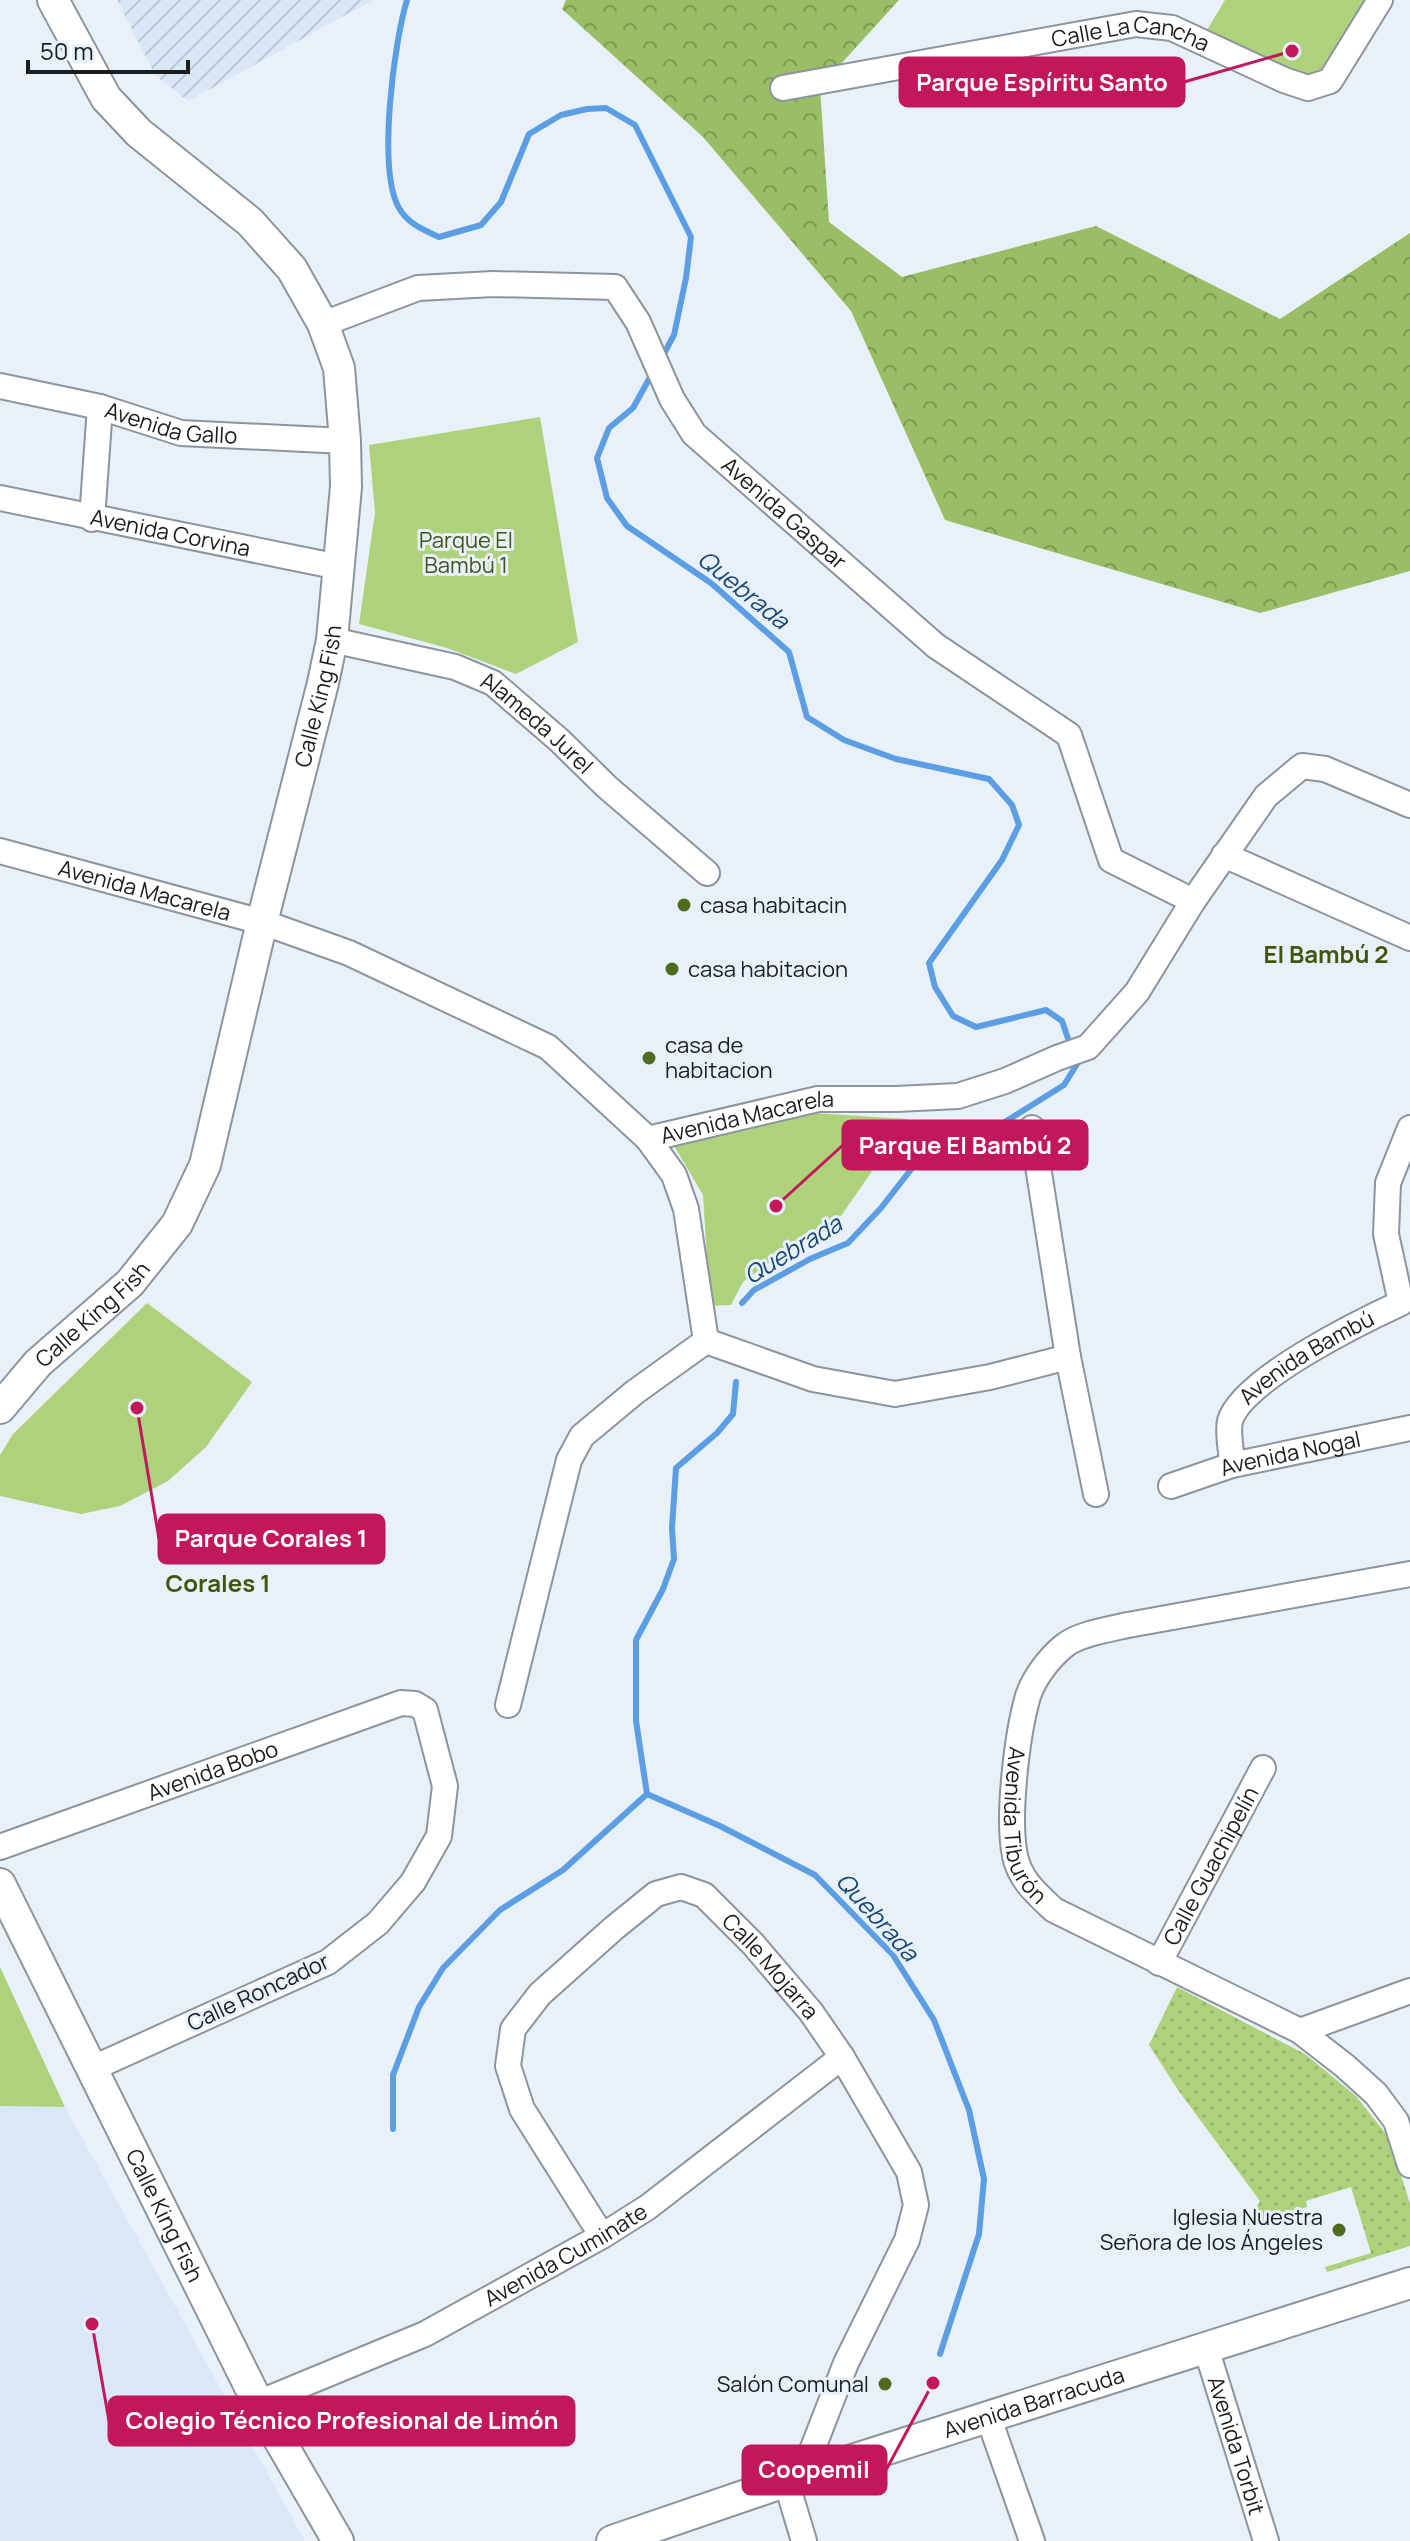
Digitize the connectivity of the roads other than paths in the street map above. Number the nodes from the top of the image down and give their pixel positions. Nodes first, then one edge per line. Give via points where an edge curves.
1 (53, 0) edge
2 (1380, 0) edge
3 (783, 88) dead end
4 (323, 324) junction
5 (0, 386) edge
6 (100, 407) junction
7 (345, 441) junction
8 (0, 498) edge
9 (92, 519) junction
10 (339, 567) junction
11 (332, 640) junction
12 (1410, 805) edge
13 (0, 851) edge
14 (1224, 855) junction
15 (707, 873) dead end
16 (1193, 901) junction
17 (262, 922) junction
18 (1410, 938) edge
19 (1032, 1128) dead end
20 (1410, 1128) edge
21 (648, 1139) junction
22 (1405, 1302) edge
23 (706, 1341) junction
24 (1068, 1357) junction
25 (0, 1408) edge
26 (1410, 1428) edge
27 (1232, 1465) junction
28 (1171, 1486) dead end
29 (1096, 1494) dead end
30 (1410, 1574) edge
31 (508, 1705) dead end
32 (425, 1710) joint
33 (1263, 1768) dead end
34 (0, 1847) edge
35 (0, 1884) edge
36 (1159, 1963) junction
37 (1410, 1991) edge
38 (1300, 2031) junction
39 (842, 2057) junction
40 (91, 2069) junction
41 (1403, 2119) edge
42 (1410, 2165) edge
43 (602, 2236) junction
44 (1410, 2283) edge
45 (1206, 2348) junction
46 (258, 2403) junction
47 (988, 2416) junction
48 (794, 2479) junction
49 (338, 2541) edge
50 (612, 2541) edge
51 (804, 2541) edge
52 (1032, 2541) edge
53 (1266, 2541) edge

1 - 4 street, Calle King Fish via 106,98 139,133 250,222 292,269
2 - 3 street, Calle La Cancha via 1330,81 1308,88 1172,28 1136,24
4 - 7 street, Calle King Fish via 339,368
4 - 16 street, Avenida Gaspar via 418,288 615,287 694,434 936,646 1069,735 1111,860
5 - 6 street, Avenida Gallo
6 - 7 street, Avenida Gallo via 181,433
6 - 9 street
7 - 10 street, Calle King Fish
8 - 9 street, Avenida Corvina
9 - 10 street, Avenida Corvina
10 - 11 street, Calle King Fish
11 - 15 street, Alameda Jurel via 455,667 493,683
11 - 17 street, Calle King Fish
12 - 14 street, Avenida Macarela via 1325,769 1302,766 1266,796
13 - 17 street, Avenida Macarela
14 - 16 street, Avenida Macarela
14 - 18 street
16 - 21 street, Avenida Macarela via 1137,992 1088,1047 958,1096 818,1099
17 - 21 street, Avenida Macarela via 349,953 548,1047
17 - 25 street, Calle King Fish via 205,1165 177,1224 130,1283 38,1363
19 - 24 street
20 - 22 street, Avenida Bambú via 1388,1183 1386,1234
21 - 23 street via 674,1175 686,1209
22 - 27 street, Avenida Bambú via 1365,1320 1251,1392 1230,1422
23 - 24 street via 813,1379 895,1394
23 - 31 street via 582,1436 569,1460
24 - 29 street
26 - 27 street, Avenida Nogal
27 - 28 street, Avenida Nogal
30 - 36 street, Avenida Tiburón via 1097,1632 1065,1644 1043,1669 1029,1693 1017,1751 1015,1857 1026,1884 1054,1910
32 - 34 street, Avenida Bobo via 401,1703
32 - 40 street, Calle Roncador via 445,1786 439,1836 413,1882 378,1923 328,1962
33 - 36 street, Calle Guachipelín
35 - 40 street, Calle King Fish
36 - 38 street, Avenida Tiburón
37 - 38 street
38 - 41 street, Avenida Tiburón
39 - 43 street, Avenida Cuminate via 648,2207
39 - 43 street, Calle Mojarra via 763,1955 704,1895 681,1887 656,1894 540,1994 513,2029 508,2066 522,2109
39 - 48 street, Calle Mojarra via 909,2172 916,2205 907,2240
40 - 46 street, Calle King Fish
41 - 42 street, Avenida Tiburón
43 - 46 street, Avenida Cuminate via 425,2334
44 - 45 street, Avenida Barracuda
45 - 47 street, Avenida Barracuda
45 - 53 street, Avenida Torbit
46 - 49 street, Calle King Fish
47 - 48 street, Avenida Barracuda
47 - 52 street
48 - 50 street, Avenida Barracuda
48 - 51 street

